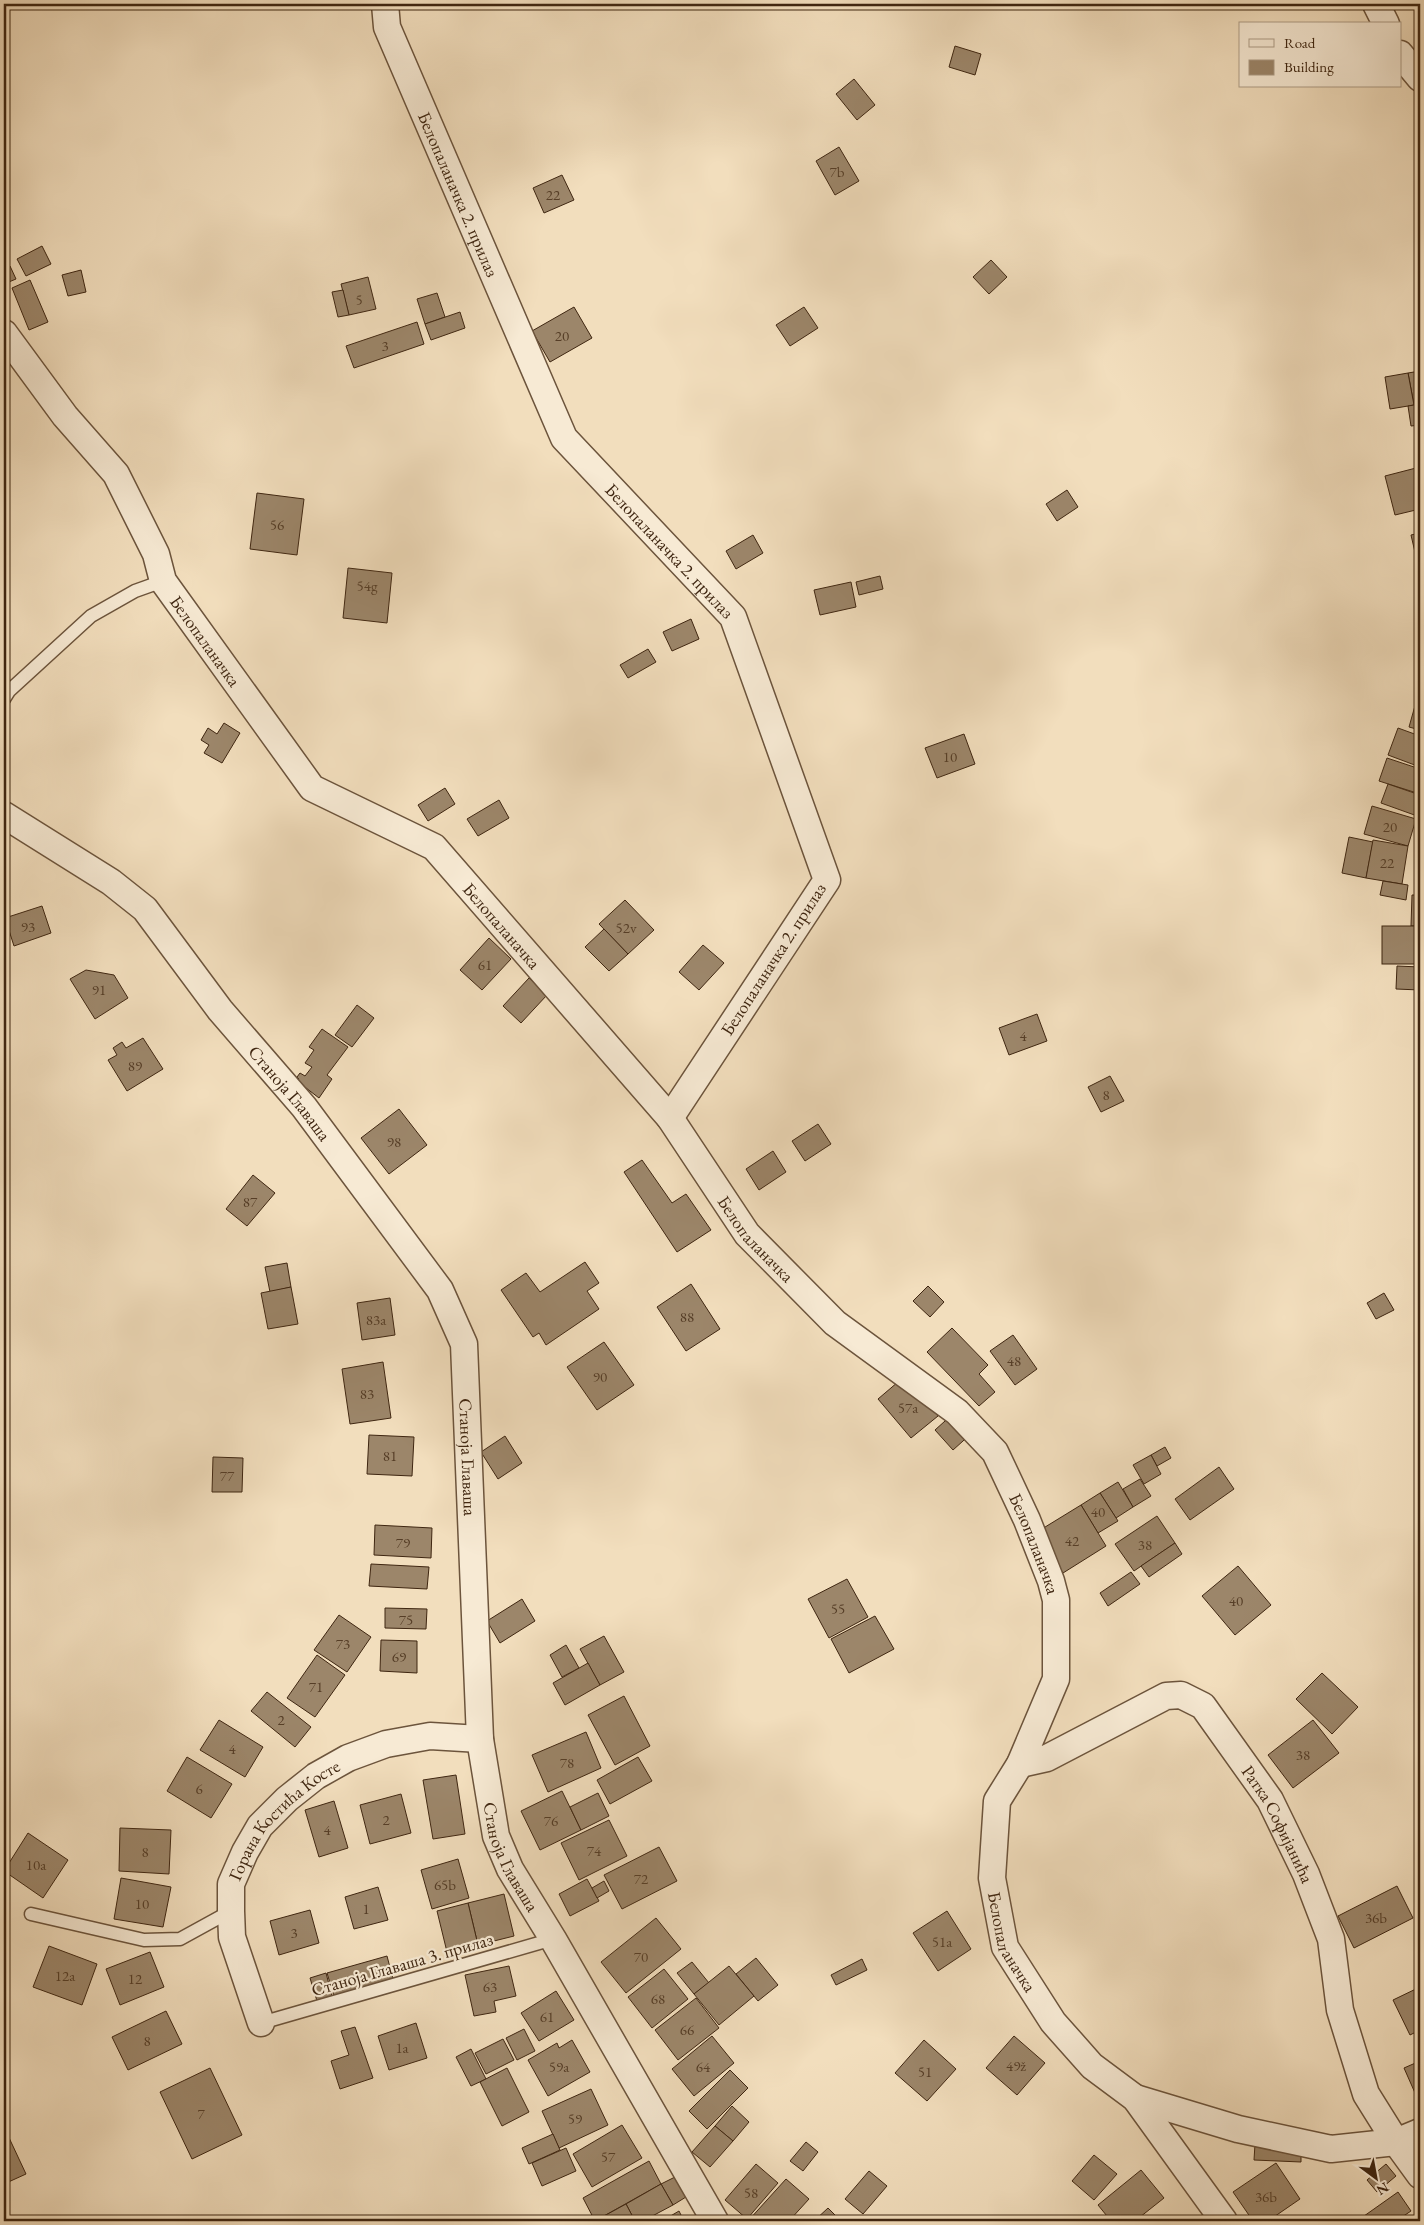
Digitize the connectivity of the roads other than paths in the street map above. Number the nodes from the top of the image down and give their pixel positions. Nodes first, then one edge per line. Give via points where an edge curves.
1 (385, 4) edge
2 (1376, 4) edge
3 (1385, 22) edge
4 (1402, 56) edge
5 (1420, 78) edge
6 (4, 333) edge
7 (163, 581) junction
8 (4, 699) edge
9 (4, 815) edge
10 (670, 1118) junction
11 (480, 1739) junction
12 (1020, 1764) junction
13 (231, 1910) junction
14 (31, 1914) dead end
15 (553, 1939) junction
16 (260, 2023) joint
17 (1135, 2098) junction
18 (1420, 2132) edge
19 (1396, 2142) junction
20 (1420, 2175) edge
21 (715, 2221) edge
22 (1224, 2221) edge

1 - 10 street, Белопаланачка 2. прилаз via 387,27 564,438 733,617 826,880
2 - 3 street
4 - 5 street
6 - 7 street, Белопаланачка via 60,410 116,474 156,554
7 - 8 lane via 135,591 91,616
7 - 10 street, Белопаланачка via 312,788 434,847
9 - 11 street, Станоја Главаша via 110,882 145,909 220,1010 304,1107 440,1290 464,1344
10 - 12 street, Белопаланачка via 747,1234 835,1323 957,1412 994,1452 1028,1520 1056,1600 1056,1679
11 - 13 street, Горана Костића Косте via 430,1736 386,1744 348,1758 316,1776 260,1826 232,1884
11 - 15 street, Станоја Главаша via 496,1836 510,1869
12 - 17 street, Белопаланачка via 996,1802 992,1878 1005,1947 1053,2022 1092,2066
12 - 19 street, Ратка Софијанића via 1047,1758 1166,1696 1181,1695 1203,1706 1270,1800 1306,1874 1331,1939 1340,2010 1366,2094
13 - 14 lane via 180,1939 144,1940
13 - 16 street, Горана Костића Косте via 232,1937
15 - 16 lane, Станоја Главаша 3. прилаз
15 - 21 street, Станоја Главаша
17 - 19 street via 1238,2129 1331,2149
17 - 22 street, Белопаланачка
18 - 19 street
19 - 20 street, Ратка Софијанића

